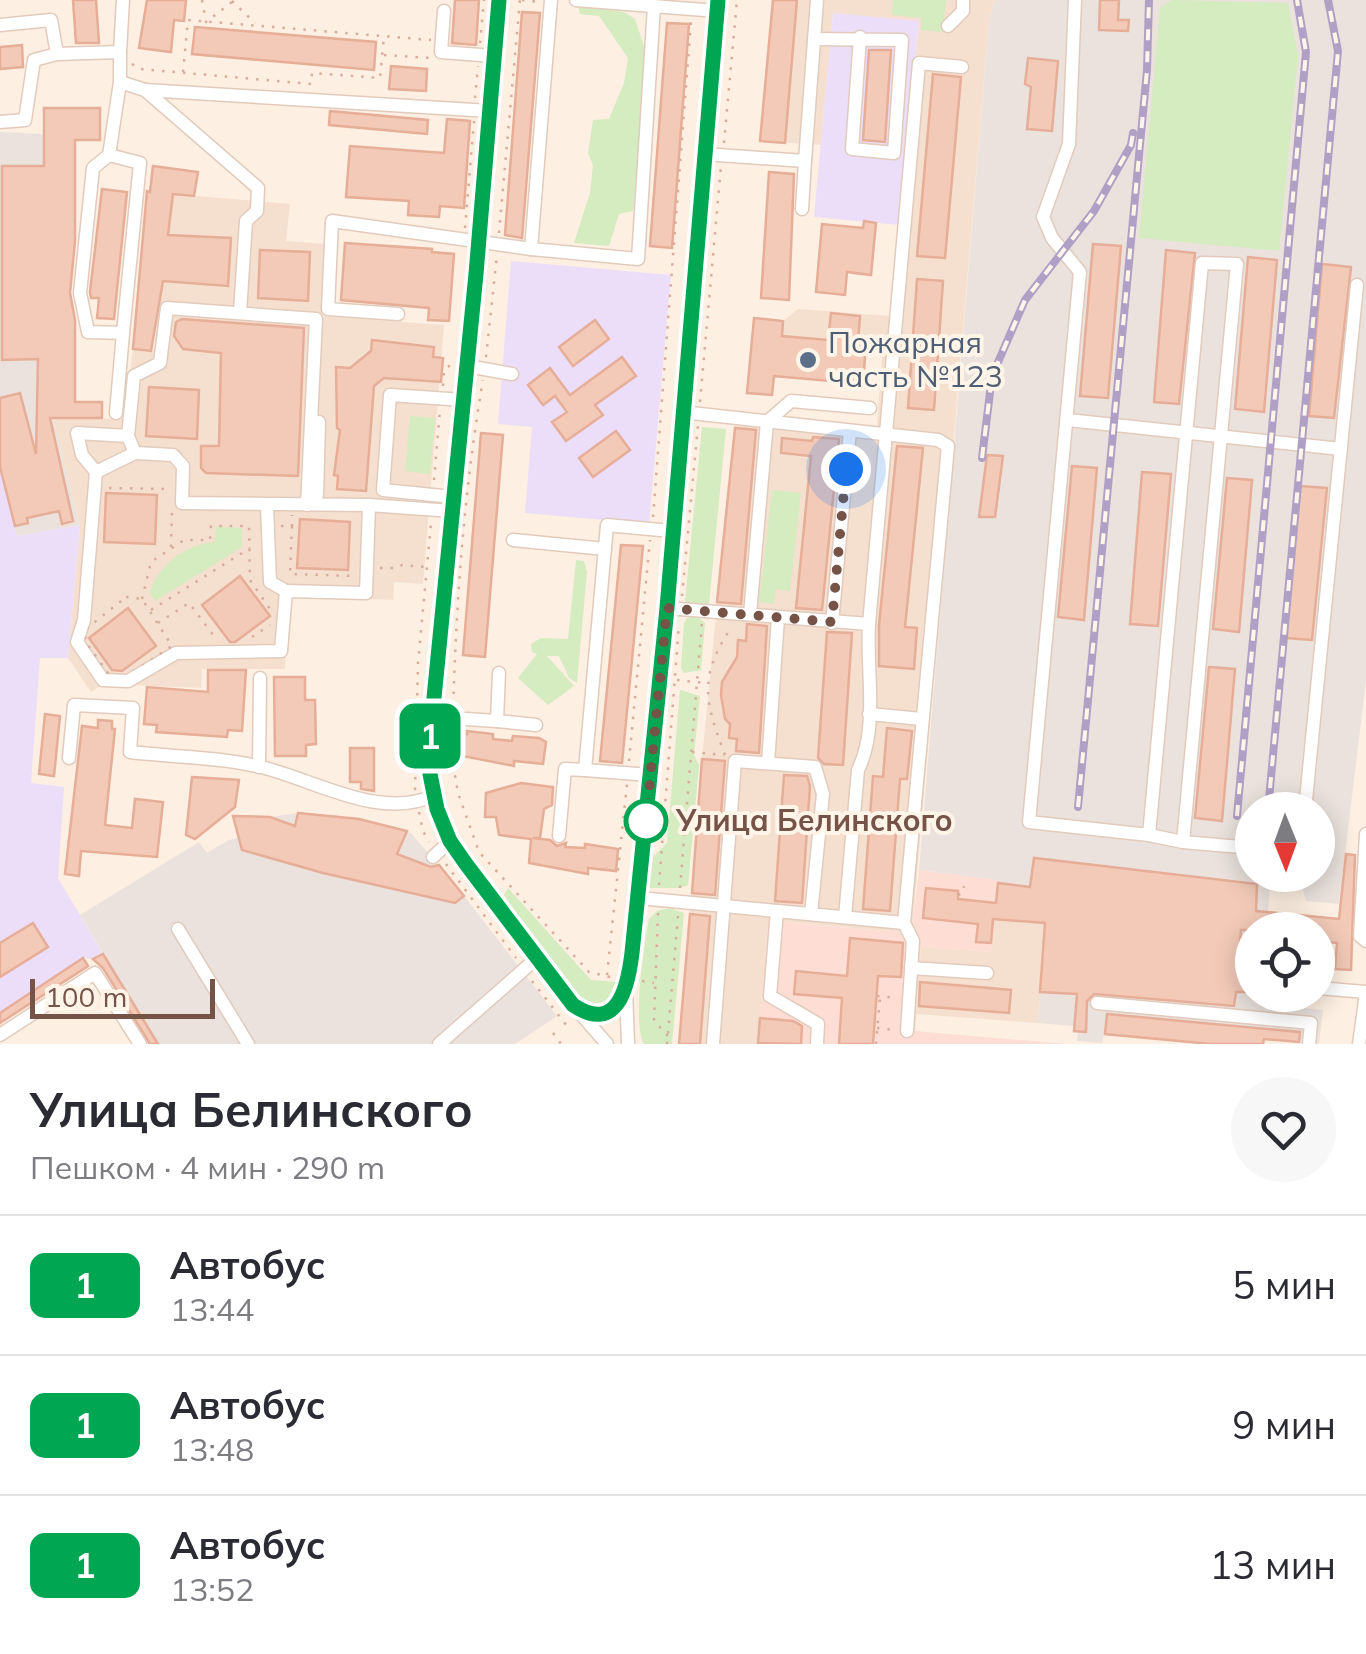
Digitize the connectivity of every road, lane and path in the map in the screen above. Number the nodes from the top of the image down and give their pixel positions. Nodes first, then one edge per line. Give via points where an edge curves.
1 (123, 0) edge
2 (202, 0) edge
3 (499, 0) edge
4 (520, 0) edge
5 (551, 0) edge
6 (576, 0) edge
7 (737, 0) edge
8 (816, 0) edge
9 (963, 0) edge
10 (1074, 0) edge
11 (232, 1) edge
12 (718, 5) edge
13 (654, 6) junction
14 (692, 9) junction
15 (444, 12) dead end
16 (206, 22) junction
17 (0, 25) edge
18 (258, 26) junction
19 (948, 26) dead end
20 (384, 36) junction
21 (860, 37) junction
22 (814, 39) junction
23 (432, 40) dead end
24 (57, 54) junction
25 (124, 56) junction
26 (494, 56) junction
27 (962, 66) dead end
28 (184, 72) junction
29 (120, 82) junction
30 (145, 90) junction
31 (490, 111) junction
32 (0, 122) edge
33 (704, 154) junction
34 (109, 155) junction
35 (722, 156) junction
36 (804, 161) junction
37 (802, 209) dead end
38 (479, 244) junction
39 (498, 245) junction
40 (531, 248) junction
41 (1358, 286) dead end
42 (240, 312) junction
43 (398, 314) dead end
44 (123, 333) junction
45 (322, 342) dead end
46 (467, 366) junction
47 (485, 370) junction
48 (512, 374) dead end
49 (464, 400) junction
50 (870, 408) dead end
51 (682, 412) junction
52 (116, 413) dead end
53 (699, 414) junction
54 (1068, 420) junction
55 (767, 422) junction
56 (850, 431) junction
57 (1186, 433) junction
58 (886, 435) junction
59 (128, 436) junction
60 (1220, 436) junction
61 (1341, 450) junction
62 (136, 453) junction
63 (96, 472) junction
64 (104, 488) dead end
65 (172, 489) dead end
66 (312, 500) junction
67 (452, 504) junction
68 (267, 505) junction
69 (369, 506) junction
70 (172, 509) dead end
71 (292, 514) dead end
72 (268, 526) junction
73 (292, 526) junction
74 (652, 529) junction
75 (671, 530) junction
76 (513, 540) dead end
77 (250, 548) junction
78 (171, 549) junction
79 (605, 549) junction
80 (366, 567) junction
81 (427, 567) dead end
82 (286, 591) junction
83 (142, 599) junction
84 (674, 608) junction
85 (150, 611) junction
86 (703, 611) junction
87 (746, 614) junction
88 (778, 618) junction
89 (832, 622) junction
90 (158, 624) junction
91 (869, 624) junction
92 (250, 639) dead end
93 (224, 649) dead end
94 (499, 673) dead end
95 (260, 678) dead end
96 (675, 680) junction
97 (696, 682) junction
98 (706, 683) junction
99 (869, 714) junction
100 (466, 719) dead end
101 (922, 719) junction
102 (496, 721) junction
103 (536, 725) dead end
104 (689, 752) junction
105 (69, 758) dead end
106 (730, 758) junction
107 (768, 762) junction
108 (259, 767) junction
109 (586, 770) junction
110 (628, 774) junction
111 (650, 775) junction
112 (1307, 792) edge
113 (433, 796) junction
114 (1366, 834) edge
115 (1148, 835) junction
116 (559, 836) dead end
117 (450, 841) junction
118 (1182, 842) junction
119 (1235, 847) edge
120 (433, 857) dead end
121 (618, 882) junction
122 (625, 883) dead end
123 (964, 886) dead end
124 (958, 895) dead end
125 (638, 898) junction
126 (658, 900) junction
127 (679, 902) junction
128 (724, 906) junction
129 (777, 911) junction
130 (811, 914) junction
131 (846, 917) junction
132 (904, 923) junction
133 (178, 930) dead end
134 (1366, 940) edge
135 (537, 958) junction
136 (911, 968) junction
137 (987, 974) dead end
138 (607, 977) junction
139 (617, 978) dead end
140 (640, 981) dead end
141 (654, 983) junction
142 (626, 990) junction
143 (1335, 990) edge
144 (1366, 993) edge
145 (909, 1000) junction
146 (1097, 1003) dead end
147 (573, 1005) junction
148 (877, 1028) junction
149 (907, 1031) joint
150 (553, 1033) dead end
151 (0, 1035) edge
152 (668, 1036) junction
153 (140, 1044) edge
154 (248, 1044) edge
155 (439, 1044) edge
156 (561, 1044) edge
157 (607, 1044) edge
158 (628, 1044) edge
159 (668, 1044) edge
160 (712, 1044) edge
161 (817, 1044) edge
162 (876, 1044) edge
163 (1309, 1044) edge
164 (1359, 1044) edge

1 - 25 street
2 - 16 path
3 - 26 street
4 - 39 path
5 - 40 street
6 - 13 street
7 - 35 path
8 - 22 street
9 - 19 street
10 - 54 street via 1069,144 1043,218 1080,272
11 - 16 path
11 - 18 path
12 - 14 street
12 - 33 street
13 - 14 street
13 - 40 street via 638,259
14 - 74 path
15 - 26 street via 441,52
16 - 18 path
16 - 28 path via 188,20
17 - 24 street via 52,20
18 - 20 path
20 - 23 path
20 - 28 path via 380,78 312,73 311,84
21 - 21 street via 902,40 894,152 852,149
21 - 22 street
22 - 36 street
24 - 25 street
24 - 32 street via 34,60 25,120
25 - 28 path via 140,69
25 - 29 street
26 - 31 street
27 - 58 street via 919,63
29 - 30 street
29 - 34 street
30 - 31 street
30 - 42 street via 258,188 258,211 246,221
31 - 38 street
33 - 35 street
33 - 51 street
34 - 44 street via 140,163
34 - 44 street via 93,168 80,293 88,332
35 - 36 street
35 - 53 path
36 - 37 street
38 - 39 street
38 - 43 street via 332,222 328,309
38 - 46 street
39 - 40 street
39 - 47 path
41 - 61 street
42 - 59 street via 167,308 160,362 134,376
42 - 66 street via 316,318
44 - 52 street
45 - 66 street
46 - 47 street
46 - 49 street
47 - 48 street
47 - 138 path via 453,654 458,792 480,852 589,972
49 - 67 street
49 - 67 street via 390,395 383,490
50 - 55 street via 792,402
51 - 53 street
51 - 75 street
53 - 55 street
53 - 84 path
54 - 57 street
54 - 115 street via 1029,822
55 - 56 street
55 - 87 street
56 - 58 street
56 - 89 street
57 - 60 street
57 - 60 street via 1202,263 1237,264
57 - 115 street
58 - 91 street
58 - 101 street via 948,446
59 - 62 street
59 - 63 street via 77,433 82,455
60 - 61 street
60 - 118 street
61 - 112 street
62 - 63 street
62 - 68 street via 174,455 182,466 182,503
63 - 82 street via 77,642 104,680 128,682 176,653 281,652
64 - 65 path
66 - 68 street
66 - 69 street
67 - 69 street
67 - 113 street via 431,702
68 - 72 street
69 - 80 street
70 - 78 path
71 - 73 path
72 - 73 path
72 - 82 street via 270,582
73 - 80 path via 290,574 356,576 356,566
74 - 75 street
74 - 79 street via 607,525
74 - 110 path
75 - 84 street
76 - 79 street
77 - 78 path via 249,526 211,526 210,540 184,540
77 - 85 path
77 - 92 path via 250,580 277,620
78 - 83 path via 151,562
79 - 109 street
80 - 81 path
80 - 82 street via 366,593
83 - 85 path
83 - 90 path via 126,597 86,628 86,641 111,676 124,678 172,646
84 - 86 street
84 - 96 path
84 - 111 street
85 - 90 path
86 - 87 street
86 - 97 path
87 - 88 street
87 - 98 path via 719,645
88 - 89 street
88 - 107 street
89 - 91 street
90 - 93 path via 189,603
91 - 99 street
94 - 102 street
95 - 108 street
96 - 97 path
96 - 126 path
97 - 98 path
97 - 104 path
98 - 106 path via 712,722
99 - 101 street
99 - 131 street
100 - 102 street
101 - 132 street
102 - 103 street
104 - 106 path
104 - 127 path
105 - 108 street via 74,705 133,708 130,752
106 - 107 street
106 - 128 street
107 - 130 street via 816,767 822,794
108 - 113 street via 374,802 417,803
109 - 110 street
109 - 116 street via 566,768
110 - 111 street
110 - 121 path
111 - 125 street
113 - 117 street
114 - 134 street via 1360,936
115 - 118 street
117 - 120 street
117 - 135 street
118 - 119 street
121 - 122 path
121 - 138 path
123 - 124 path
125 - 126 street
125 - 142 street
126 - 127 street
126 - 141 path
127 - 128 street
127 - 152 path
128 - 129 street
128 - 160 street
129 - 130 street
129 - 161 street via 770,996 818,1024
130 - 131 street
131 - 132 street
132 - 136 street via 913,941
133 - 154 street
135 - 147 street
135 - 155 street
136 - 137 street
136 - 145 street
138 - 139 path
140 - 141 path
141 - 152 path via 654,1021
142 - 147 street via 620,1002 597,1014
142 - 158 street
143 - 144 street
144 - 164 street
145 - 148 path via 878,997
145 - 149 street
146 - 163 street via 1312,1023
147 - 157 street
148 - 149 path
148 - 162 path
150 - 156 path
151 - 153 street via 94,974
152 - 159 path

